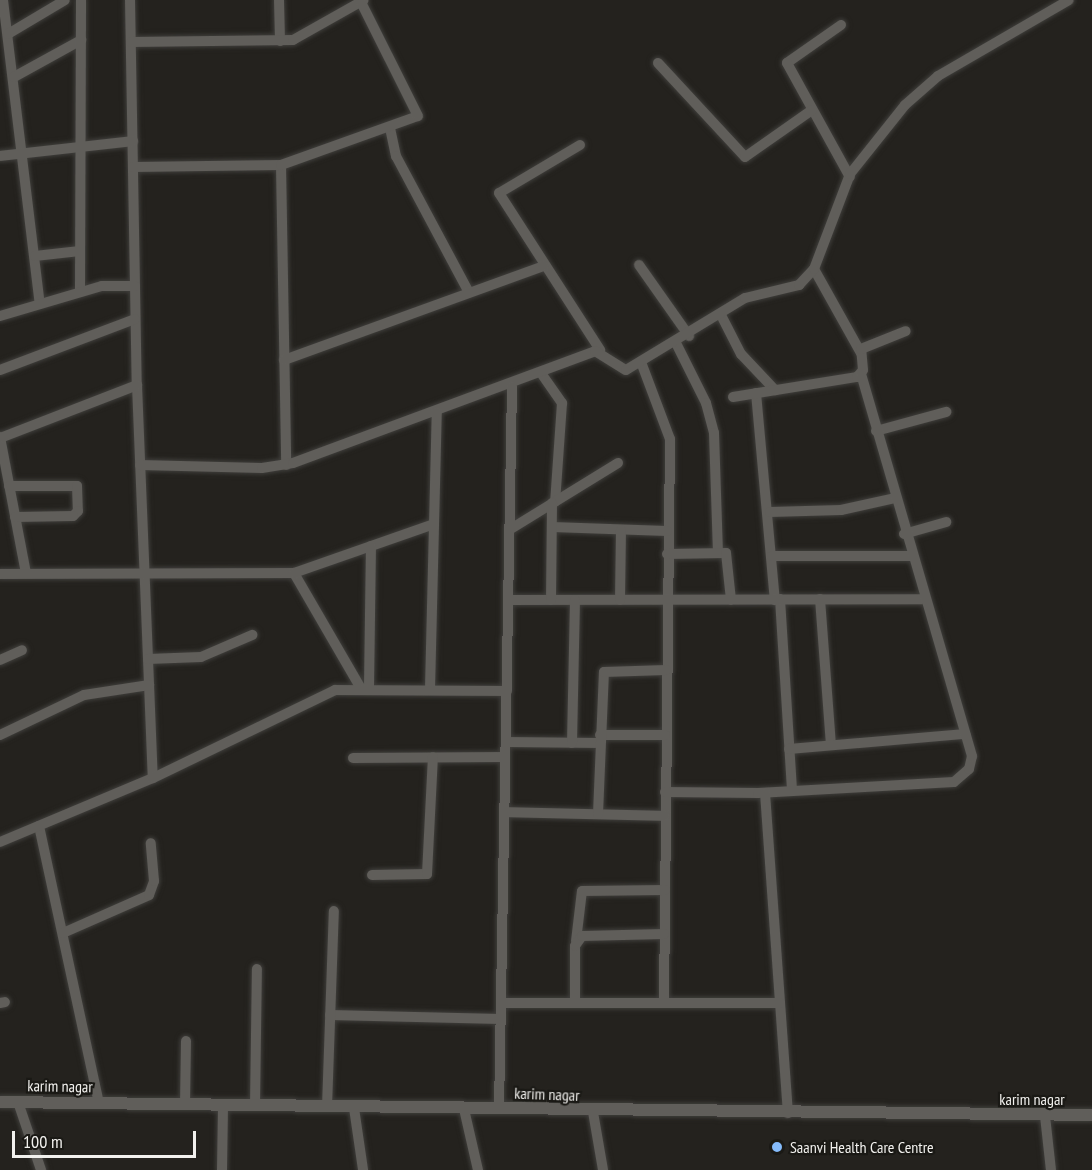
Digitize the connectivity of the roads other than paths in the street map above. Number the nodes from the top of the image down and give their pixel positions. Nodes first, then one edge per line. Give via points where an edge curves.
1 (3, 0) edge
2 (65, 0) edge
3 (81, 0) edge
4 (130, 0) edge
5 (279, 0) edge
6 (1070, 0) edge
7 (362, 1) edge
8 (841, 25) dead end
9 (8, 34) junction
10 (81, 40) junction
11 (280, 41) junction
12 (131, 42) junction
13 (658, 63) dead end
14 (14, 77) junction
15 (812, 110) junction
16 (390, 128) junction
17 (133, 141) junction
18 (580, 145) dead end
19 (81, 147) junction
20 (22, 154) junction
21 (0, 156) edge
22 (281, 165) junction
23 (133, 167) junction
24 (850, 177) junction
25 (80, 251) junction
26 (34, 256) junction
27 (639, 265) dead end
28 (544, 266) junction
29 (814, 270) junction
30 (135, 286) junction
31 (468, 291) junction
32 (80, 292) junction
33 (40, 304) junction
34 (721, 315) junction
35 (0, 316) edge
36 (135, 319) junction
37 (906, 331) dead end
38 (689, 336) junction
39 (676, 343) junction
40 (600, 350) junction
41 (861, 353) junction
42 (284, 360) junction
43 (641, 362) junction
44 (0, 370) edge
45 (541, 374) junction
46 (861, 375) junction
47 (137, 385) junction
48 (512, 386) junction
49 (776, 390) junction
50 (756, 393) junction
51 (733, 397) dead end
52 (437, 412) junction
53 (946, 412) dead end
54 (876, 431) junction
55 (0, 438) edge
56 (618, 463) dead end
57 (140, 465) junction
58 (286, 465) junction
59 (9, 486) junction
60 (895, 498) junction
61 (554, 502) junction
62 (770, 512) junction
63 (15, 517) junction
64 (946, 522) dead end
65 (434, 524) junction
66 (552, 527) junction
67 (509, 530) junction
68 (621, 530) junction
69 (668, 531) junction
70 (904, 534) junction
71 (371, 546) junction
72 (718, 552) junction
73 (667, 554) junction
74 (772, 556) junction
75 (910, 556) junction
76 (26, 573) junction
77 (144, 573) junction
78 (294, 573) junction
79 (0, 574) edge
80 (666, 599) junction
81 (820, 599) junction
82 (922, 599) junction
83 (508, 600) junction
84 (551, 600) junction
85 (575, 600) junction
86 (620, 600) junction
87 (731, 600) junction
88 (777, 600) junction
89 (252, 635) dead end
90 (22, 650) dead end
91 (148, 659) junction
92 (0, 660) edge
93 (666, 670) junction
94 (149, 685) junction
95 (365, 687) junction
96 (430, 689) junction
97 (507, 691) junction
98 (965, 734) junction
99 (0, 735) edge
100 (665, 735) junction
101 (600, 739) junction
102 (506, 742) junction
103 (572, 743) junction
104 (831, 745) junction
105 (789, 749) junction
106 (433, 757) junction
107 (506, 757) junction
108 (353, 758) dead end
109 (153, 778) junction
110 (792, 791) junction
111 (665, 792) junction
112 (765, 793) junction
113 (505, 812) junction
114 (598, 814) junction
115 (665, 816) junction
116 (39, 825) junction
117 (0, 842) edge
118 (151, 843) dead end
119 (372, 876) dead end
120 (665, 890) junction
121 (334, 911) dead end
122 (63, 933) junction
123 (664, 933) junction
124 (576, 941) junction
125 (257, 969) dead end
126 (664, 1001) junction
127 (574, 1002) junction
128 (501, 1003) junction
129 (780, 1003) junction
130 (330, 1015) junction
131 (501, 1019) junction
132 (186, 1041) dead end
133 (0, 1102) edge
134 (18, 1102) junction
135 (99, 1103) junction
136 (184, 1105) junction
137 (224, 1106) junction
138 (255, 1106) junction
139 (327, 1107) junction
140 (354, 1108) junction
141 (464, 1109) junction
142 (499, 1109) junction
143 (593, 1112) junction
144 (788, 1113) junction
145 (1092, 1115) edge
146 (1045, 1116) junction
147 (41, 1170) edge
148 (222, 1170) edge
149 (363, 1170) edge
150 (478, 1170) edge
151 (603, 1170) edge
152 (1050, 1170) edge

1 - 9 street
2 - 9 street
3 - 10 street
4 - 12 street
5 - 11 street
6 - 24 street via 920,91
7 - 11 street via 304,37
7 - 16 street via 419,112
8 - 15 street via 787,63
9 - 14 street
10 - 14 street
10 - 19 street
11 - 12 street
12 - 17 street
13 - 15 street via 745,157
14 - 20 street
15 - 24 street
16 - 22 street
16 - 31 street via 396,156
17 - 19 street
17 - 23 street
18 - 28 street via 499,193
19 - 20 street
19 - 25 street
20 - 21 street
20 - 26 street
22 - 23 street
22 - 42 street
23 - 30 street
24 - 29 street
25 - 26 street
25 - 32 street
26 - 33 street
27 - 38 street
28 - 31 street
28 - 40 street
29 - 34 street via 799,285 745,298
29 - 41 street
30 - 32 street
30 - 36 street
31 - 42 street
32 - 33 street
33 - 35 street
34 - 38 street
34 - 49 street via 741,354
36 - 44 street
36 - 47 street
37 - 41 street via 865,345
38 - 39 street
39 - 43 street
39 - 72 street via 706,403 714,433
40 - 43 street via 620,371
40 - 45 street
41 - 46 street
42 - 58 street
43 - 69 street via 670,439
45 - 48 street
45 - 61 street via 562,403
46 - 49 street
46 - 54 street
47 - 55 street
47 - 57 street
48 - 52 street
48 - 67 street
49 - 50 street
50 - 51 street
50 - 62 street
52 - 58 street
52 - 65 street
53 - 54 street
54 - 60 street
55 - 59 street
56 - 61 street
57 - 58 street
57 - 77 street
59 - 63 street
59 - 63 street via 77,486 74,516
60 - 62 street via 842,510
60 - 70 street
61 - 66 street
61 - 67 street
62 - 74 street
63 - 76 street
64 - 70 street
65 - 71 street
65 - 96 street
66 - 68 street
66 - 84 street
67 - 83 street
68 - 69 street
68 - 86 street
69 - 73 street
70 - 75 street
71 - 78 street
71 - 95 street
72 - 73 street
72 - 87 street via 728,556
73 - 80 street
74 - 75 street
74 - 88 street
75 - 82 street
76 - 77 street
76 - 79 street
77 - 78 street
77 - 91 street
78 - 95 street
80 - 86 street
80 - 87 street
80 - 93 street
81 - 82 street
81 - 88 street
81 - 104 street
82 - 98 street
83 - 84 street
83 - 97 street
84 - 85 street
85 - 86 street
85 - 103 street
87 - 88 street
88 - 105 street
89 - 91 street via 201,657
90 - 92 street
91 - 94 street
93 - 100 street
93 - 101 street via 604,672
94 - 99 street via 84,695
94 - 109 street
95 - 96 street
95 - 109 street via 323,695
96 - 97 street
97 - 102 street
98 - 104 street
98 - 110 street via 971,763 954,782
100 - 101 street
100 - 111 street
101 - 103 street
101 - 114 street
102 - 103 street
102 - 107 street
104 - 105 street
105 - 110 street
106 - 107 street
106 - 108 street
106 - 119 street via 427,874
107 - 113 street
109 - 116 street
110 - 112 street
111 - 112 street
111 - 115 street
112 - 129 street
113 - 114 street
113 - 128 street
114 - 115 street
115 - 120 street
116 - 117 street
116 - 122 street
118 - 122 street via 154,881 149,895
120 - 123 street
120 - 124 street via 582,891
121 - 130 street
122 - 135 street
123 - 124 street via 582,936
123 - 126 street
124 - 127 street
125 - 138 street
126 - 127 street
126 - 129 street
127 - 128 street
128 - 131 street
129 - 144 street
130 - 131 street
130 - 139 street
131 - 142 street
132 - 136 street
133 - 134 street, karim nagar
134 - 135 street, karim nagar
134 - 147 street
135 - 136 street, karim nagar
136 - 137 street, karim nagar
137 - 138 street, karim nagar
137 - 148 street
138 - 139 street, karim nagar
139 - 140 street, karim nagar
140 - 141 street, karim nagar
140 - 149 street
141 - 142 street, karim nagar
141 - 150 street
142 - 143 street, karim nagar
143 - 144 street, karim nagar
143 - 151 street
144 - 146 street, karim nagar
145 - 146 street, karim nagar
146 - 152 street

